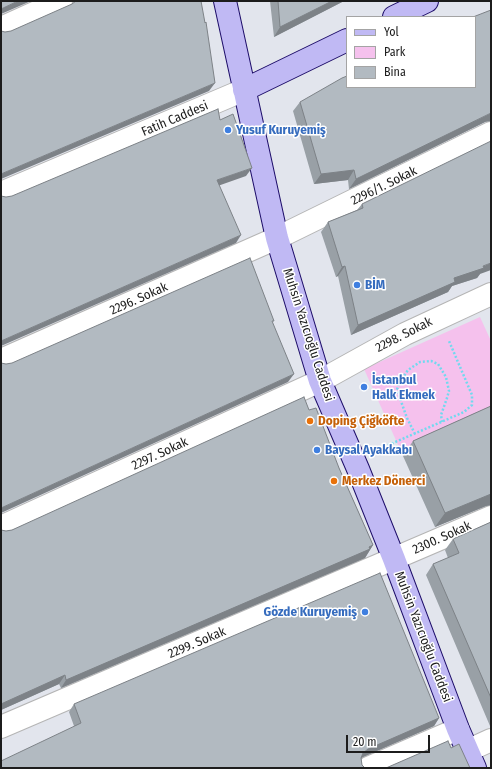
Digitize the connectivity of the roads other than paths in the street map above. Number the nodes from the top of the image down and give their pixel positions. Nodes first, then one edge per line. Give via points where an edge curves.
1 (61, 1) edge
2 (224, 1) edge
3 (427, 1) edge
4 (396, 16) edge
5 (1, 28) edge
6 (346, 40) edge
7 (244, 90) junction
8 (491, 133) edge
9 (1, 193) edge
10 (278, 238) junction
11 (491, 294) edge
12 (1, 360) edge
13 (320, 381) junction
14 (491, 517) edge
15 (1, 527) edge
16 (394, 559) junction
17 (1, 727) edge
18 (458, 729) junction
19 (491, 740) edge
20 (471, 759) edge
21 (368, 768) edge

1 - 5 street
2 - 7 main road, Muhsin Yazıcıoğlu Caddesi
3 - 4 main road
6 - 7 main road, Fatih Caddesi
7 - 9 street, Fatih Caddesi
7 - 10 main road, Muhsin Yazıcıoğlu Caddesi
8 - 10 street, 2296/1. Sokak
10 - 12 street, 2296. Sokak
10 - 13 main road, Muhsin Yazıcıoğlu Caddesi
11 - 13 street, 2298. Sokak via 405,334
13 - 15 street, 2297. Sokak
13 - 16 main road, Muhsin Yazıcıoğlu Caddesi
14 - 16 street, 2300. Sokak
16 - 17 street, 2299. Sokak
16 - 18 main road, Muhsin Yazıcıoğlu Caddesi
18 - 20 main road, Muhsin Yazıcıoğlu Caddesi
18 - 21 street
19 - 20 street

